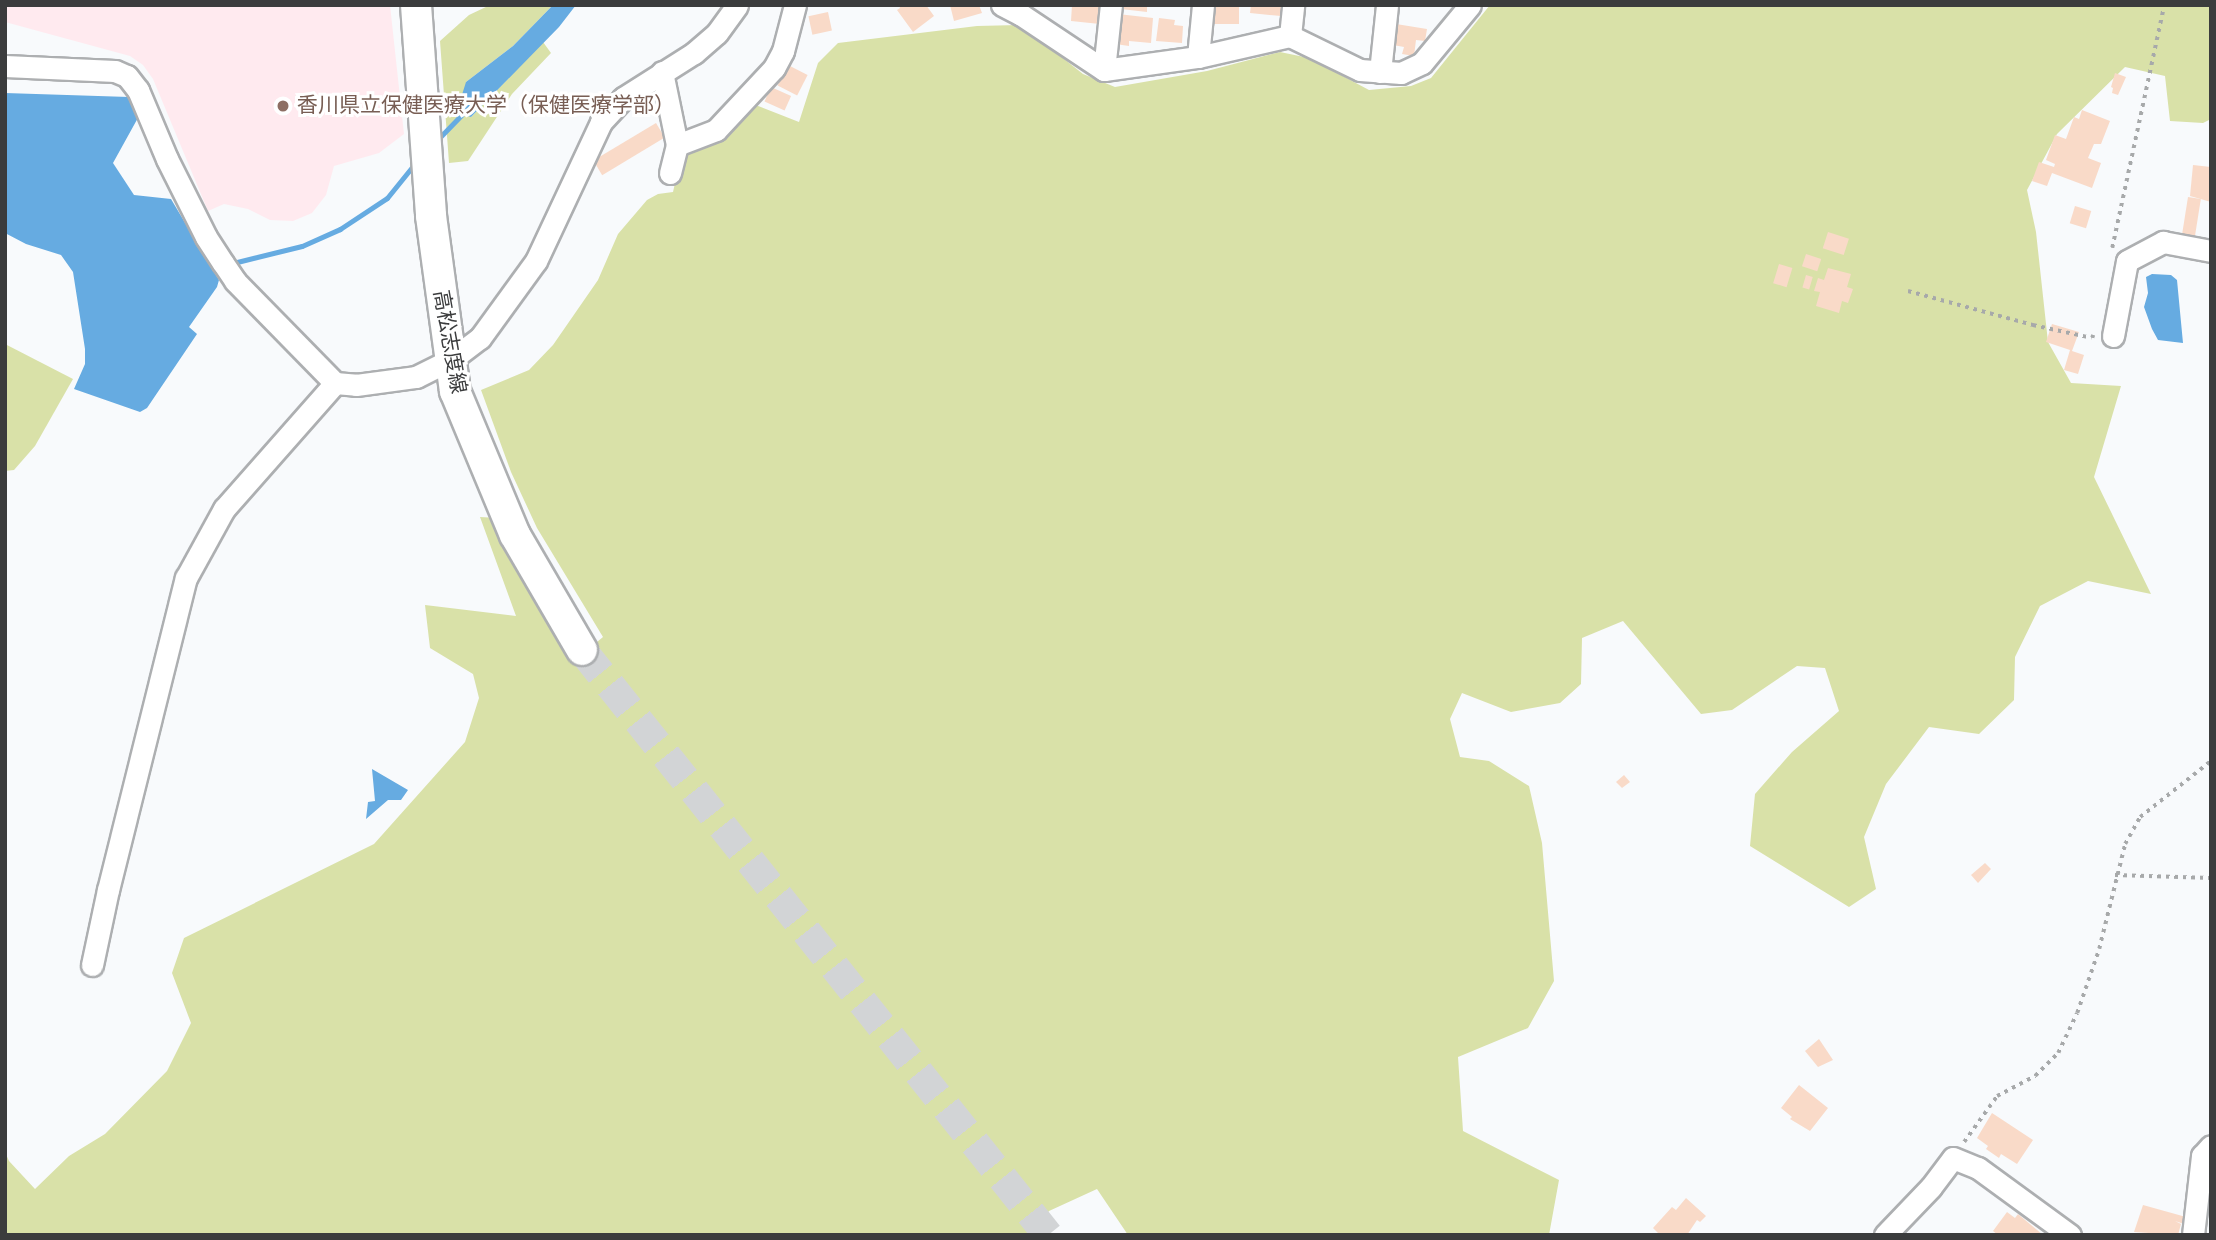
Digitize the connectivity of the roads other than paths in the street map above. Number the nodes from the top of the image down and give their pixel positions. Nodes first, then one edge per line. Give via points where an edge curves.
1 (416, 5) edge
2 (737, 5) edge
3 (795, 5) edge
4 (1111, 5) edge
5 (1203, 5) edge
6 (1293, 5) edge
7 (1387, 5) edge
8 (1470, 5) edge
9 (1015, 8) edge
10 (1290, 36) junction
11 (1198, 57) junction
12 (5, 66) edge
13 (1104, 71) junction
14 (662, 72) junction
15 (1380, 72) junction
16 (677, 145) junction
17 (670, 173) dead end
18 (2211, 251) edge
19 (2104, 330) road end
20 (452, 359) junction
21 (335, 383) junction
22 (582, 649) tunnel mouth
23 (92, 965) dead end
24 (2211, 1146) edge
25 (2204, 1208) edge
26 (1885, 1235) edge
27 (2070, 1235) edge
28 (2193, 1235) edge

1 - 20 main road, 高松志度線 via 431,216
2 - 14 street via 717,33
3 - 16 street via 774,68 716,130
4 - 13 street
5 - 11 street
6 - 10 street
7 - 15 street
8 - 15 street via 1422,63 1401,73
9 - 13 street
10 - 11 street
10 - 15 street via 1360,70
11 - 13 street
12 - 21 street via 115,71 127,76 138,90 206,237 235,281
14 - 16 street
14 - 20 street via 623,98 601,122 536,261 480,338
16 - 17 street
18 - 19 street via 2163,242 2127,261
20 - 21 street via 416,377 356,385
20 - 22 main road, 高松志度線 via 455,391 505,512
21 - 23 street via 238,490 191,567
24 - 25 street via 2202,1156
25 - 28 street
26 - 27 street via 1953,1158 1978,1168

